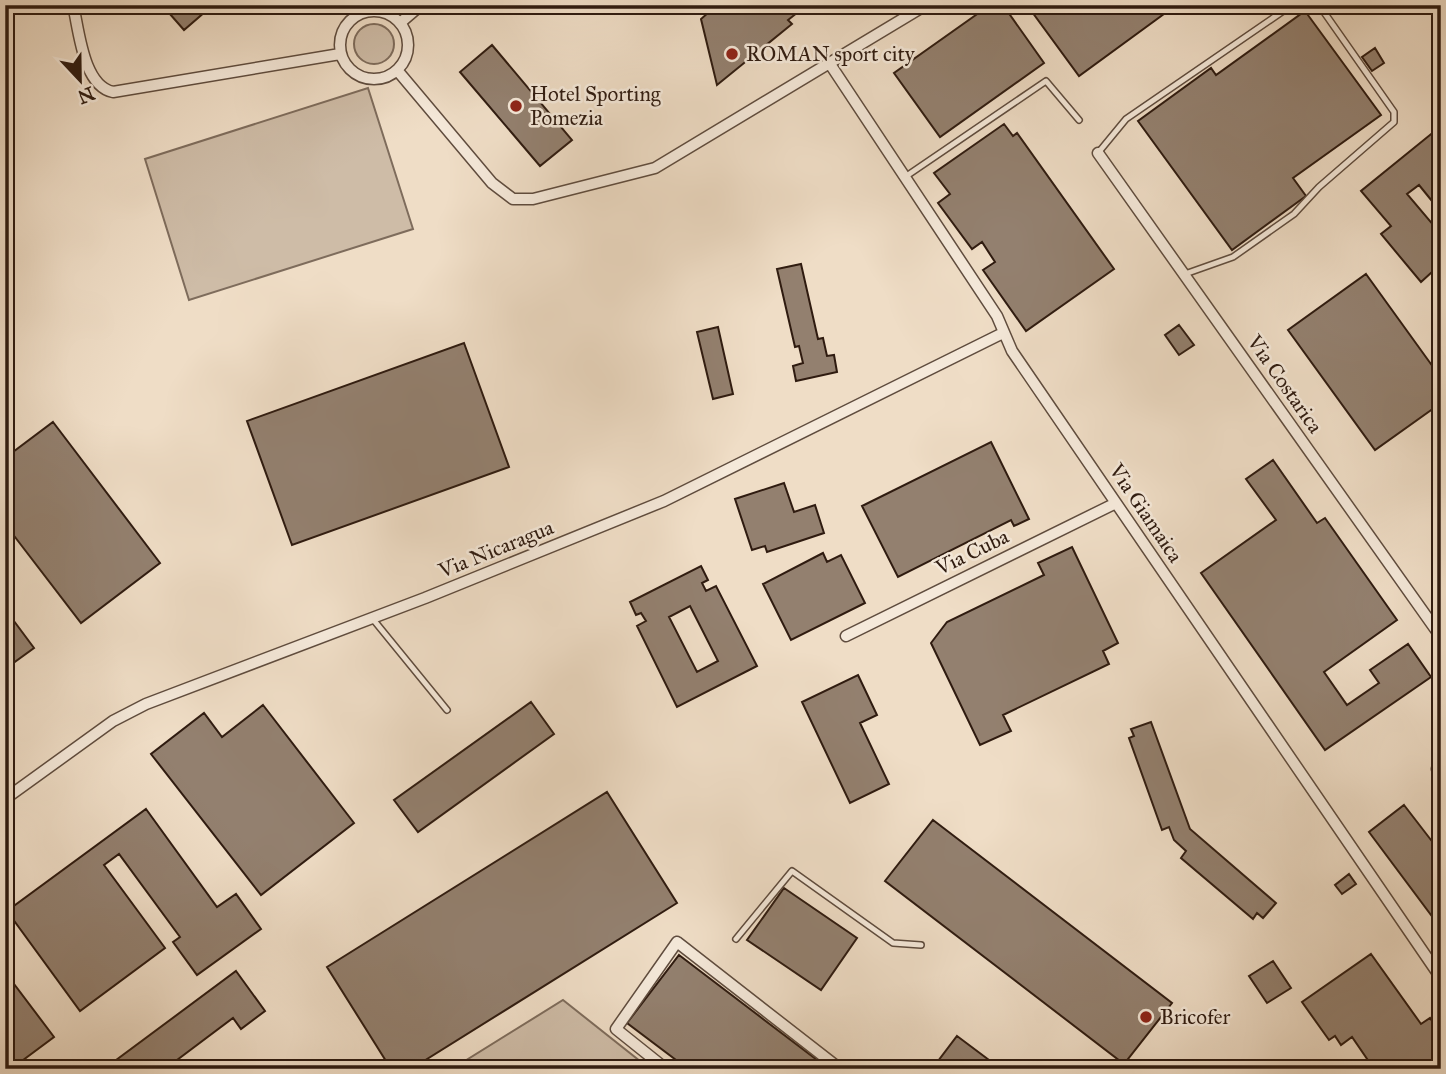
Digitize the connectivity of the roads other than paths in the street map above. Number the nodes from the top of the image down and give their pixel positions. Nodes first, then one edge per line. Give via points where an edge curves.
1 (73, 5) edge
2 (421, 5) edge
3 (926, 5) edge
4 (1292, 5) edge
5 (1319, 5) edge
6 (400, 23) junction
7 (340, 54) junction
8 (830, 64) junction
9 (397, 70) junction
10 (1079, 120) dead end
11 (1098, 153) joint
12 (905, 177) junction
13 (1184, 275) junction
14 (1003, 333) junction
15 (1115, 503) junction
16 (372, 618) junction
17 (846, 636) dead end
18 (1441, 637) edge
19 (447, 710) dead end
20 (1441, 752) edge
21 (1441, 778) edge
22 (5, 799) edge
23 (736, 939) dead end
24 (921, 945) dead end
25 (1441, 978) edge
26 (666, 1069) edge
27 (840, 1069) edge

1 - 7 street via 91,74 108,91
2 - 6 street
3 - 8 street
4 - 11 lane via 1126,119
5 - 13 lane via 1394,112 1394,122 1318,187 1294,214 1233,257
6 - 7 street via 380,11 358,14 342,31
6 - 9 street via 408,47
7 - 9 street via 354,73 364,78
8 - 9 street via 655,168 522,200 505,195 492,183
8 - 12 street, Via Giamaica
10 - 12 lane via 1046,81
11 - 13 street, Via Costarica
12 - 14 street, Via Giamaica via 997,316
13 - 18 street, Via Costarica
14 - 15 street, Via Giamaica
14 - 16 street, Via Nicaragua via 664,501
15 - 17 street, Via Cuba
15 - 25 street, Via Giamaica
16 - 19 lane
16 - 22 street, Via Nicaragua via 146,704 113,721
20 - 21 street via 1437,769
23 - 24 lane via 792,871 893,943
26 - 27 street via 616,1029 677,942

